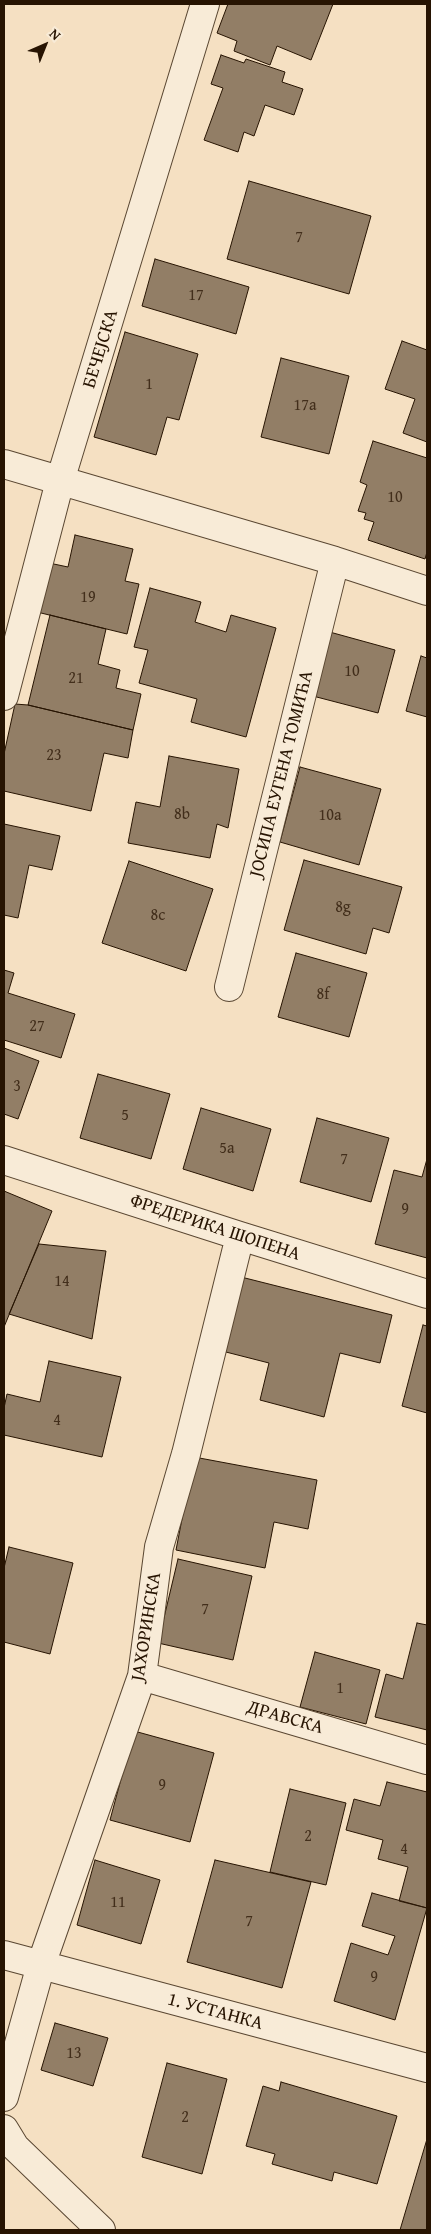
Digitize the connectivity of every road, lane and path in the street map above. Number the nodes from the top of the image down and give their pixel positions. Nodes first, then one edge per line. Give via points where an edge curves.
1 (205, 4) edge
2 (4, 464) edge
3 (60, 481) junction
4 (335, 561) junction
5 (427, 591) edge
6 (4, 696) edge
7 (229, 987) dead end
8 (4, 1160) edge
9 (240, 1236) junction
10 (427, 1294) edge
11 (142, 1676) junction
12 (427, 1760) edge
13 (4, 1955) edge
14 (41, 1965) junction
15 (427, 2068) edge
16 (4, 2098) edge
17 (4, 2129) edge
18 (101, 2230) edge

1 - 3 street, БЕЧЕЈСКА
2 - 3 street
3 - 4 street
3 - 6 street, БЕЧЕЈСКА
4 - 5 street
4 - 7 street, ЈОСИПА ЕУГЕНА ТОМИЋА
8 - 9 street, ФРЕДЕРИКА ШОПЕНА
9 - 10 street, ФРЕДЕРИКА ШОПЕНА
9 - 11 street, ЈАХОРИНСКА via 186,1454 159,1547
11 - 12 street, ДРАВСКА
11 - 14 street, ЈАХОРИНСКА
13 - 14 street, 1. УСТАНКА
14 - 15 street, 1. УСТАНКА
14 - 16 street, ЈАХОРИНСКА
17 - 18 street via 15,2147

